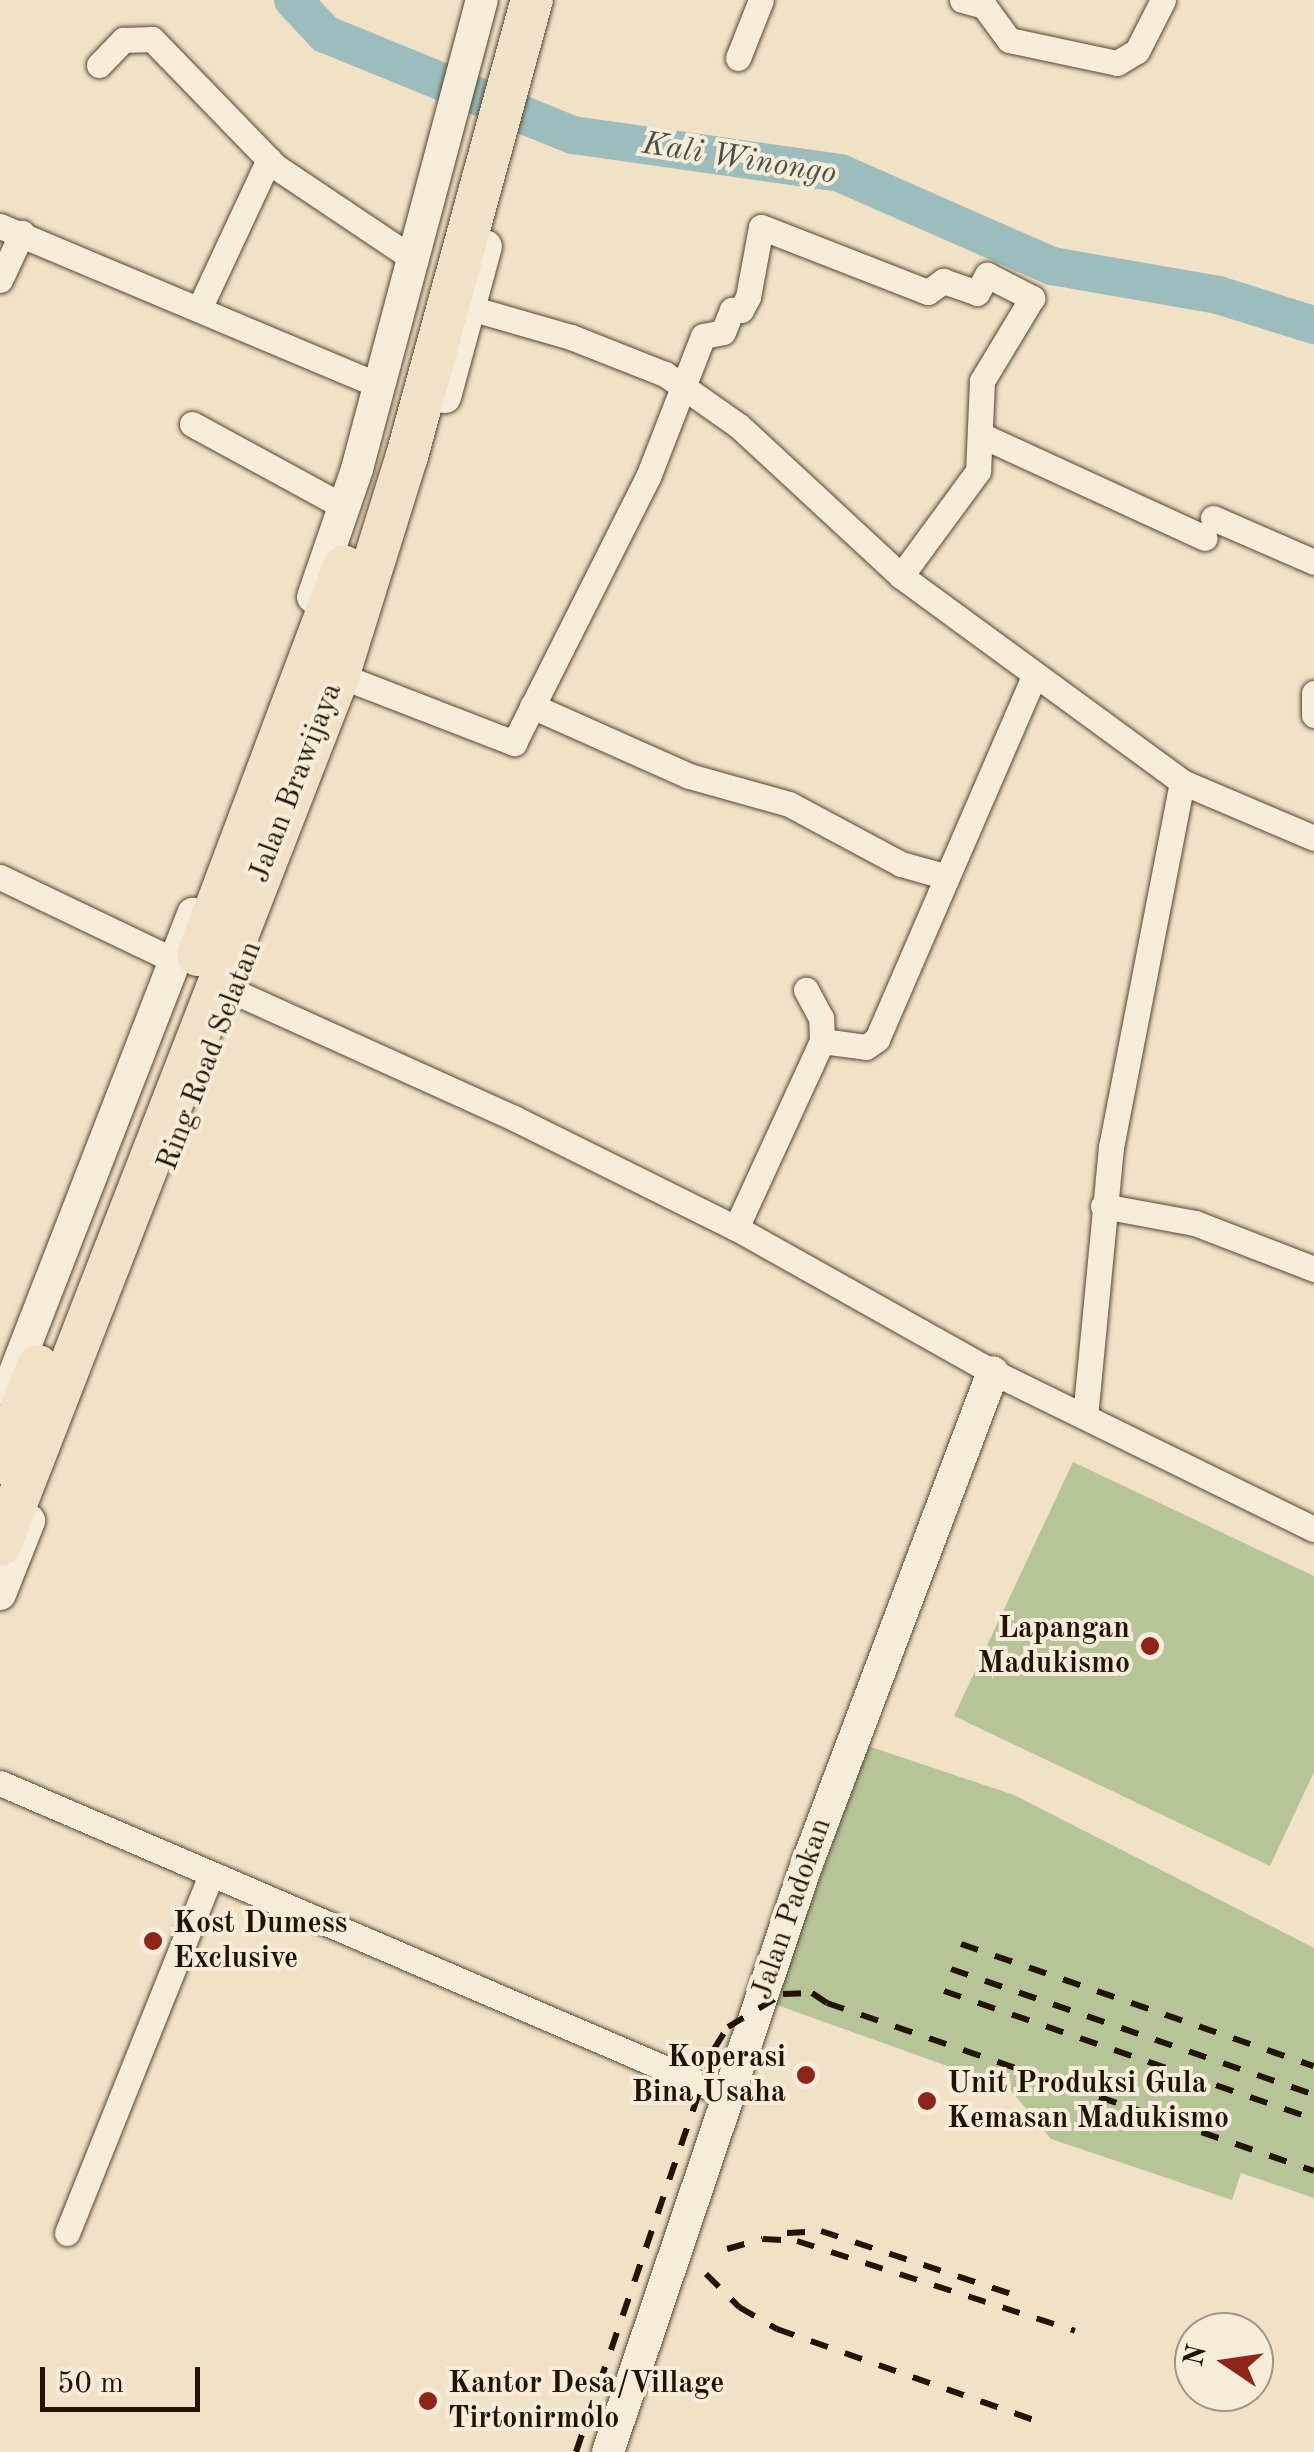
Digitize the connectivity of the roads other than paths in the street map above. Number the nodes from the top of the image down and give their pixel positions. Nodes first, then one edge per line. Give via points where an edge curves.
1 (761, 0) edge
2 (1163, 0) edge
3 (978, 2) edge
4 (514, 11) edge
5 (738, 58) dead end
6 (99, 65) dead end
7 (269, 159) junction
8 (459, 219) junction
9 (11, 230) edge
10 (415, 260) junction
11 (0, 280) edge
12 (200, 307) junction
13 (470, 308) junction
14 (380, 386) junction
15 (686, 394) junction
16 (192, 424) dead end
17 (983, 436) junction
18 (344, 507) junction
19 (1314, 562) edge
20 (901, 576) junction
21 (1033, 678) junction
22 (354, 680) junction
23 (1314, 693) edge
24 (532, 706) junction
25 (1314, 715) edge
26 (1182, 782) junction
27 (1313, 834) edge
28 (944, 876) junction
29 (0, 877) edge
30 (175, 962) junction
31 (806, 990) dead end
32 (235, 992) junction
33 (822, 1042) junction
34 (202, 1053) junction
35 (1103, 1206) junction
36 (736, 1228) junction
37 (1314, 1270) edge
38 (992, 1372) junction
39 (0, 1410) edge
40 (1085, 1415) junction
41 (0, 1463) edge
42 (1314, 1529) edge
43 (0, 1546) edge
44 (0, 1594) edge
45 (0, 1783) edge
46 (211, 1874) junction
47 (728, 2095) junction
48 (67, 2232) dead end
49 (608, 2452) edge

1 - 5 street
2 - 3 street via 1137,51 1117,63 1009,40
4 - 8 highway, Jalan Brawijaya
6 - 7 street via 132,36 152,39
7 - 10 street
7 - 12 street
8 - 10 street
8 - 13 street, Ring Road Selatan
8 - 34 highway, Jalan Brawijaya via 344,659
8 - 41 highway, Jalan Brawijaya via 336,591
9 - 11 street
9 - 12 street
10 - 14 street
12 - 14 street
13 - 15 street via 613,351 664,374
13 - 22 street, Ring Road Selatan
14 - 18 street
15 - 17 street via 703,336 723,332 732,310 742,310 748,297 761,227 928,292 943,281 976,293 988,274 1032,298 982,381
15 - 20 street via 739,426
15 - 24 street
16 - 18 street
17 - 19 street via 1209,528
17 - 20 street via 978,471
18 - 30 street
20 - 21 street
21 - 26 street
21 - 28 street
22 - 24 street via 504,745 516,740
22 - 32 street, Ring Road Selatan
23 - 25 street
24 - 28 street via 689,776 789,804 900,864
26 - 27 street
26 - 35 street
28 - 33 street via 878,1039 866,1047
29 - 30 street
30 - 39 street
31 - 33 street via 821,1018
32 - 34 street, Ring Road Selatan
32 - 36 street
33 - 36 street
34 - 43 highway, Jalan Brawijaya
34 - 44 street, Ring Road Selatan
35 - 37 street via 1195,1223
35 - 40 street
36 - 38 street
38 - 40 street
38 - 47 street, Jalan Padokan via 805,1869
40 - 42 street
45 - 46 street
46 - 47 street
46 - 48 street
47 - 49 street, Jalan Padokan

